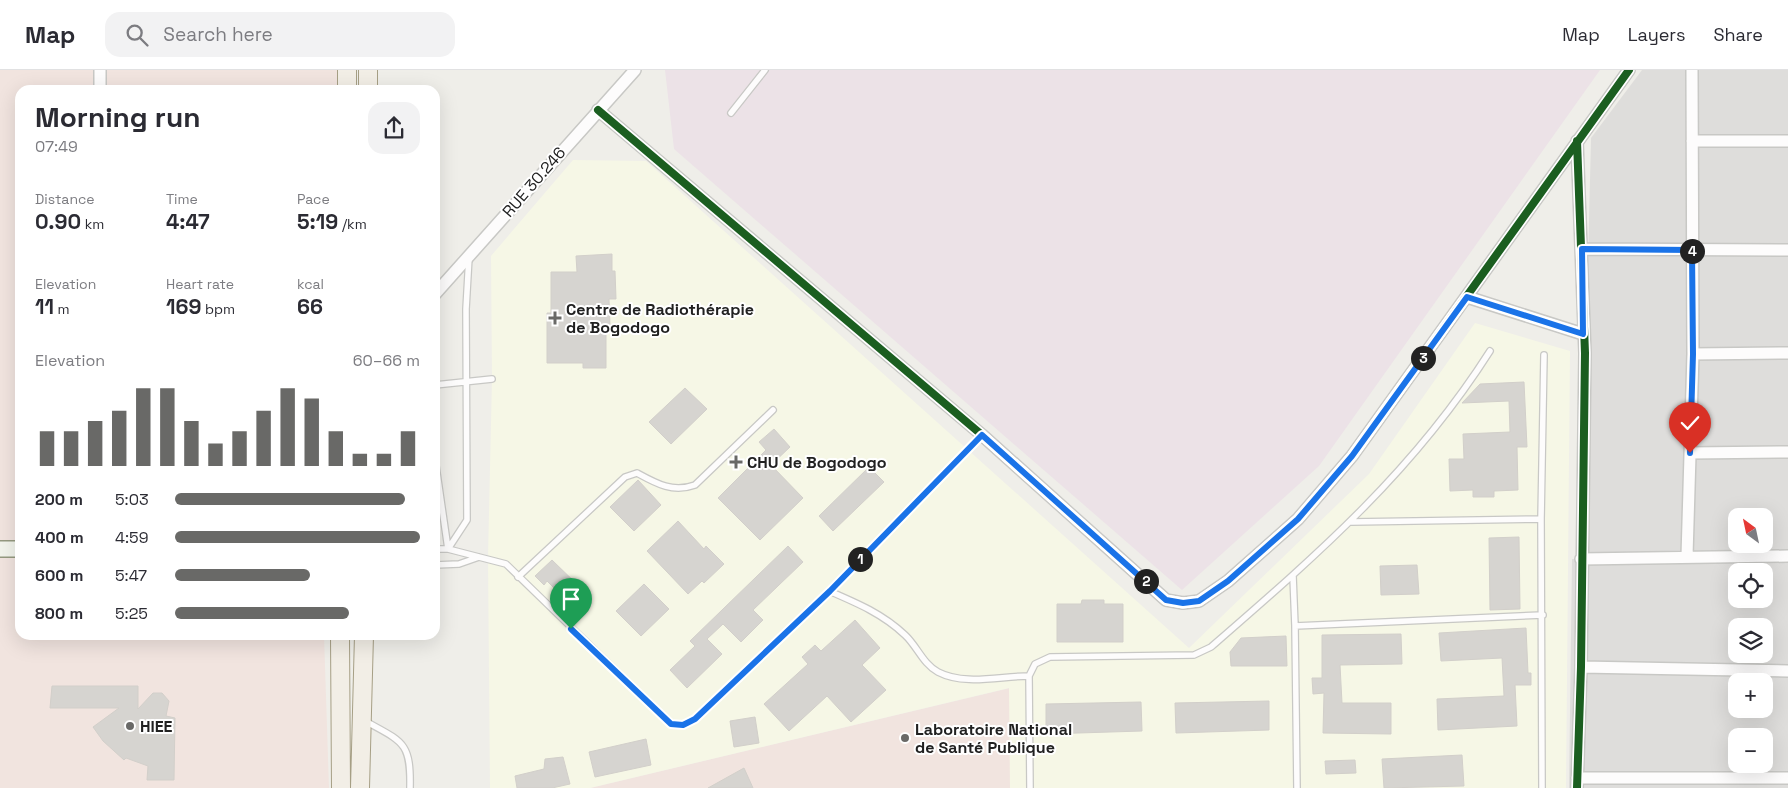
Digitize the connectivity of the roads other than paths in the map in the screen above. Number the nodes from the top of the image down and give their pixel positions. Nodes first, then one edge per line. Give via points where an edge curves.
1 (100, 70) edge
2 (348, 70) edge
3 (368, 70) edge
4 (634, 70) edge
5 (765, 70) edge
6 (1629, 70) edge
7 (1692, 70) edge
8 (100, 85) edge
9 (347, 85) edge
10 (368, 85) edge
11 (598, 110) junction
12 (731, 113) dead end
13 (1577, 141) junction
14 (1692, 141) junction
15 (1788, 141) edge
16 (1582, 249) junction
17 (1692, 250) junction
18 (1788, 250) edge
19 (469, 256) junction
20 (440, 288) edge
21 (1467, 297) junction
22 (1583, 334) junction
23 (1490, 351) dead end
24 (1788, 353) edge
25 (1693, 354) junction
26 (1544, 355) dead end
27 (492, 379) dead end
28 (467, 382) junction
29 (440, 385) edge
30 (773, 410) dead end
31 (982, 435) junction
32 (1788, 452) edge
33 (1690, 453) junction
34 (440, 494) edge
35 (1541, 519) junction
36 (1351, 522) junction
37 (0, 549) edge
38 (15, 549) edge
39 (440, 549) edge
40 (448, 549) junction
41 (1687, 556) junction
42 (1788, 556) edge
43 (479, 558) junction
44 (1581, 559) junction
45 (440, 565) edge
46 (1293, 576) junction
47 (518, 577) junction
48 (830, 591) junction
49 (1542, 615) junction
50 (1295, 626) junction
51 (340, 640) edge
52 (364, 640) edge
53 (1581, 667) junction
54 (1788, 672) edge
55 (1029, 676) junction
56 (362, 719) junction
57 (1788, 778) edge
58 (1577, 783) edge
59 (1686, 783) edge
60 (342, 788) edge
61 (360, 788) edge
62 (410, 788) edge
63 (1030, 788) edge
64 (1297, 788) edge
65 (1542, 788) edge

1 - 8 street
2 - 9 main road
3 - 10 main road
4 - 11 street, RUE 30.246
5 - 12 lane
6 - 13 street
7 - 14 street
11 - 19 street, RUE 30.246
11 - 31 street
13 - 16 street
13 - 21 street
14 - 15 street
14 - 17 street
16 - 17 street
16 - 22 street
17 - 18 street
17 - 25 street
19 - 20 street, RUE 30.246
19 - 28 lane
21 - 22 street
21 - 31 street via 1352,456 1298,519 1228,581 1199,601 1166,600
22 - 44 street
23 - 36 lane via 1438,427
24 - 25 street
25 - 33 street
26 - 35 lane
27 - 28 lane
28 - 29 lane
28 - 40 lane via 467,520
30 - 47 lane via 695,485 683,489 666,487 637,473 625,477
31 - 48 lane
32 - 33 street
33 - 41 street
34 - 40 lane
35 - 36 lane
35 - 49 lane
36 - 46 lane
37 - 38 street
39 - 40 lane
40 - 43 lane
41 - 42 street
41 - 44 street
43 - 45 lane
43 - 47 lane via 506,564
44 - 53 street
46 - 50 lane
46 - 55 lane via 1211,647 1194,656 1050,657 1036,664
47 - 48 lane via 671,724 683,725 695,719
48 - 55 lane via 885,616 913,642 927,665 939,673 973,680
49 - 50 lane
49 - 65 lane
50 - 64 lane
51 - 60 main road
52 - 56 main road
53 - 54 street
53 - 58 street
55 - 63 lane
56 - 61 main road
56 - 62 lane via 406,748
57 - 59 street
58 - 59 street

